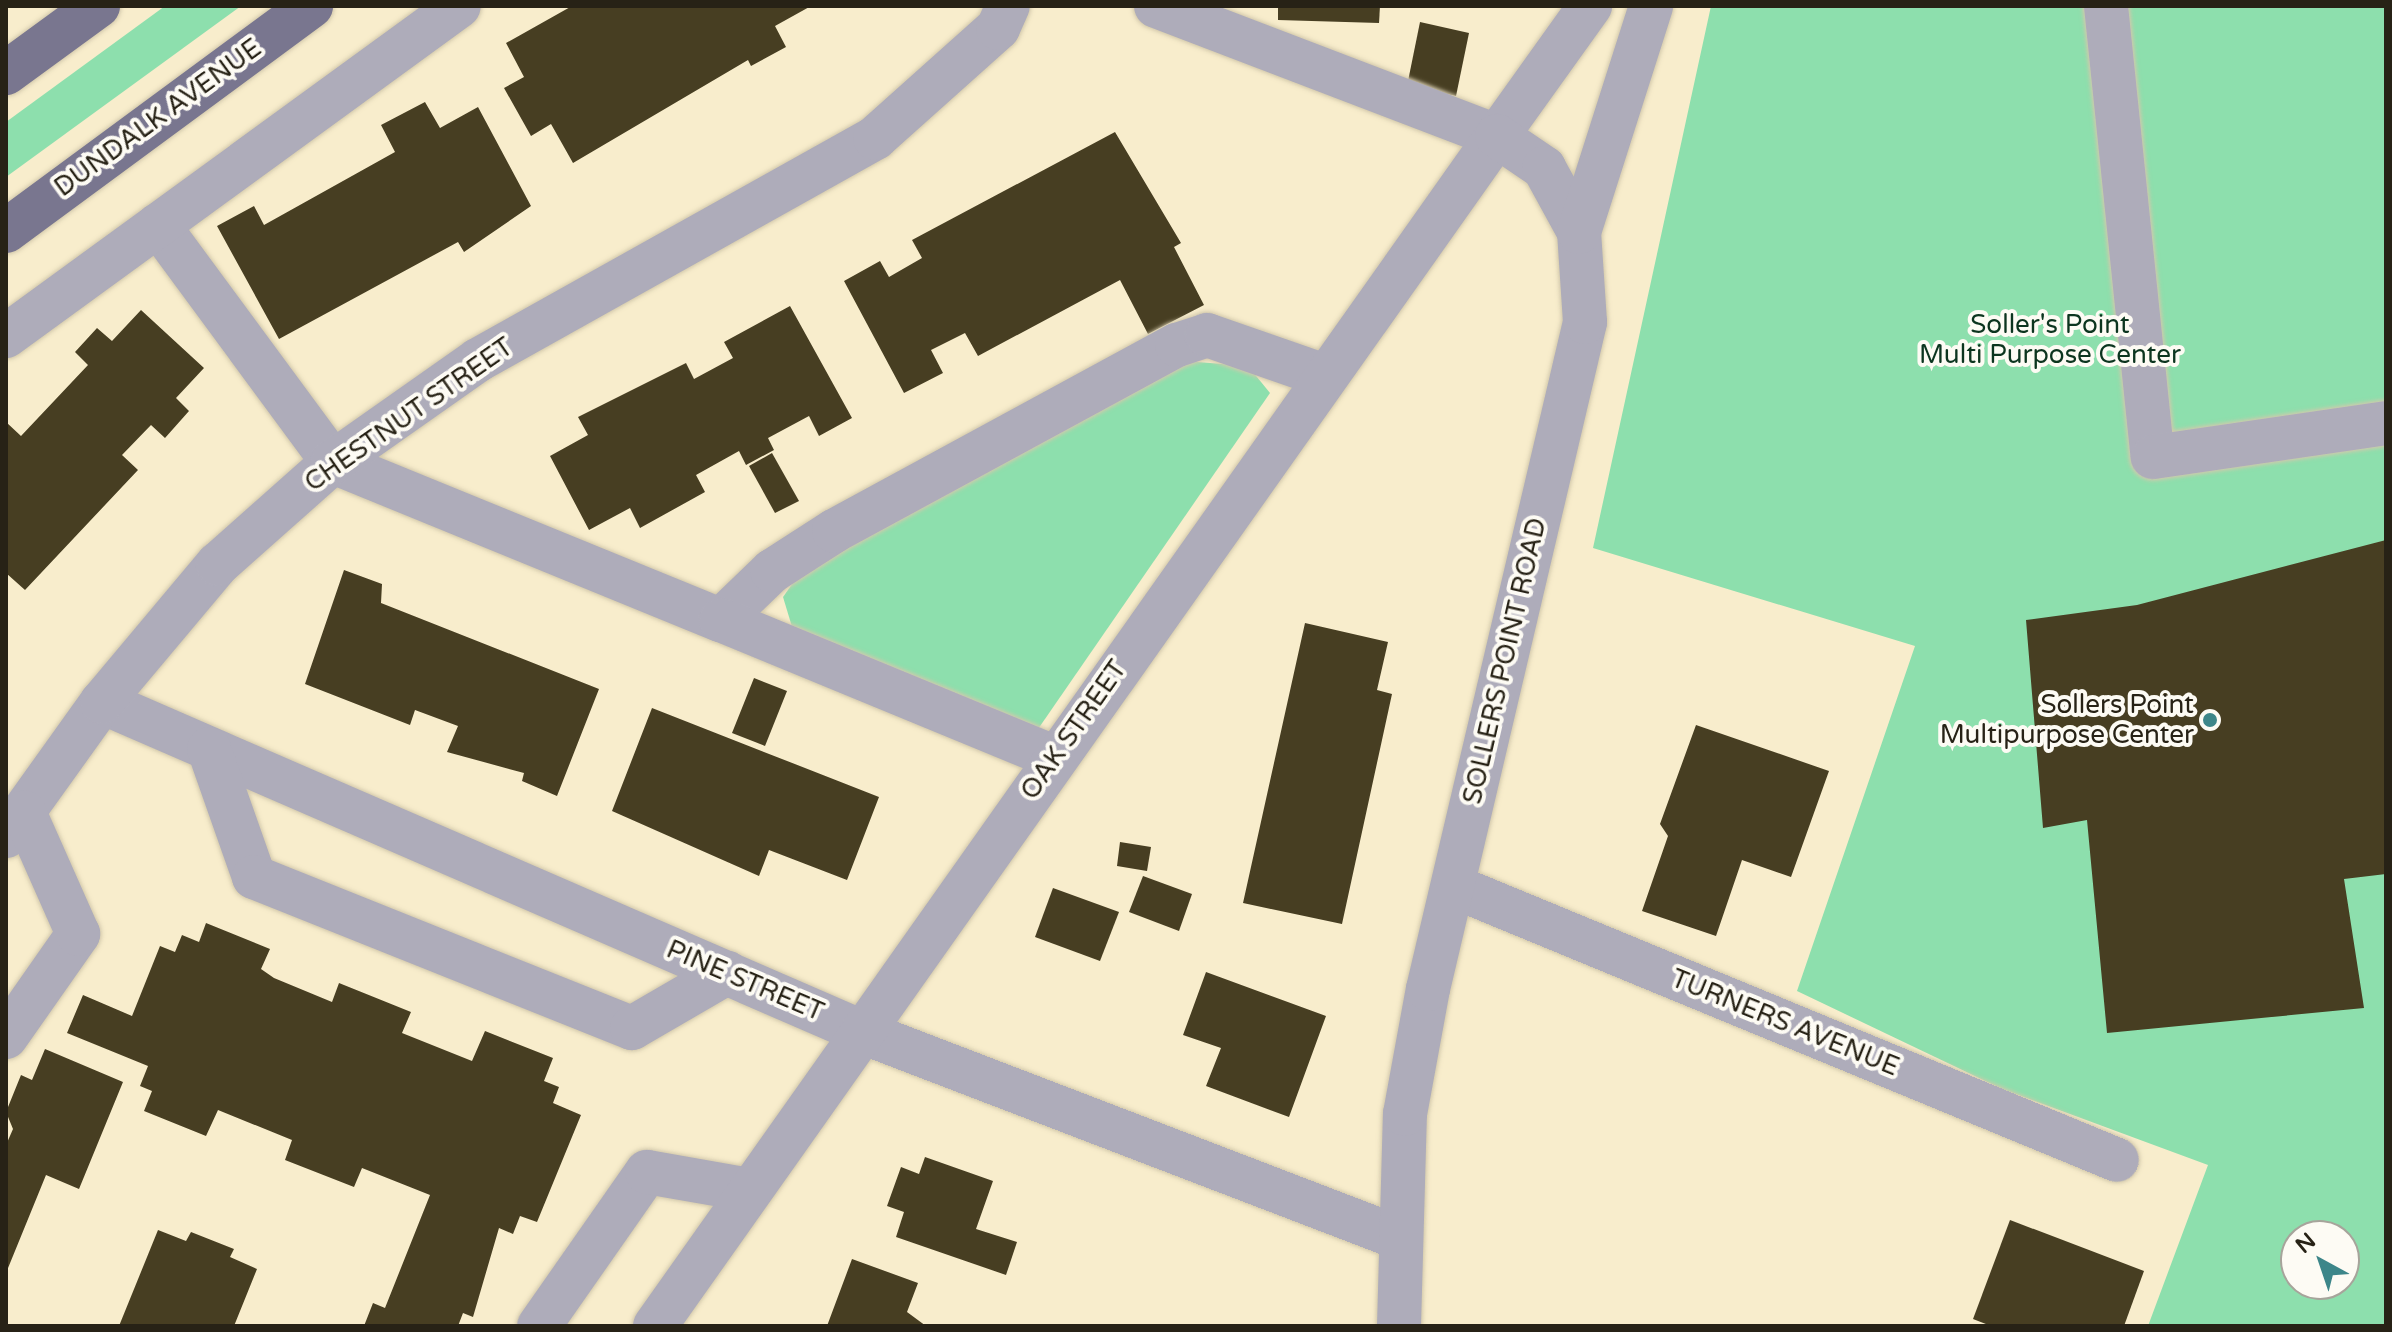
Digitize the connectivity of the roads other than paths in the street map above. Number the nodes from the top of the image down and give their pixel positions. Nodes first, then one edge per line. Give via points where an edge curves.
1 (98, 6) edge
2 (311, 6) edge
3 (459, 6) edge
4 (1008, 6) edge
5 (1156, 6) edge
6 (1590, 6) edge
7 (1651, 6) edge
8 (2106, 6) edge
9 (6, 73) edge
10 (1497, 136) junction
11 (158, 225) junction
12 (6, 231) edge
13 (1579, 232) junction
14 (6, 336) edge
15 (1325, 376) junction
16 (2386, 423) edge
17 (333, 462) junction
18 (721, 620) junction
19 (102, 702) junction
20 (209, 749) junction
21 (1055, 758) junction
22 (15, 824) edge
23 (1453, 886) junction
24 (727, 973) junction
25 (862, 1032) junction
26 (6, 1037) edge
27 (2117, 1160) dead end
28 (750, 1190) junction
29 (1397, 1237) junction
30 (539, 1326) edge
31 (655, 1326) edge
32 (1399, 1326) edge

1 - 9 main road
2 - 12 main road, DUNDALK AVENUE
3 - 11 street
4 - 17 street, CHESTNUT STREET via 988,38 875,138 478,360
5 - 10 street
6 - 10 street, OAK STREET
7 - 13 street, SOLLERS POINT ROAD
8 - 16 street via 2153,457
10 - 13 street via 1544,168
10 - 15 street, OAK STREET
11 - 14 street
11 - 17 street
13 - 23 street, SOLLERS POINT ROAD via 1585,322
15 - 18 street via 1207,335 1177,345 834,531 772,571
15 - 21 street, OAK STREET
17 - 18 street
17 - 19 street, CHESTNUT STREET via 218,564
18 - 21 street
19 - 20 street, PINE STREET
19 - 22 street, CHESTNUT STREET
20 - 24 street, PINE STREET
20 - 24 street via 254,877 632,1028
21 - 25 street, OAK STREET
22 - 26 street via 78,934
23 - 27 street, TURNERS AVENUE
23 - 29 street, SOLLERS POINT ROAD via 1405,1114
24 - 25 street, PINE STREET
25 - 28 street, OAK STREET
25 - 29 street, PINE STREET
28 - 30 street via 647,1172
28 - 31 street, OAK STREET
29 - 32 street, SOLLERS POINT ROAD

